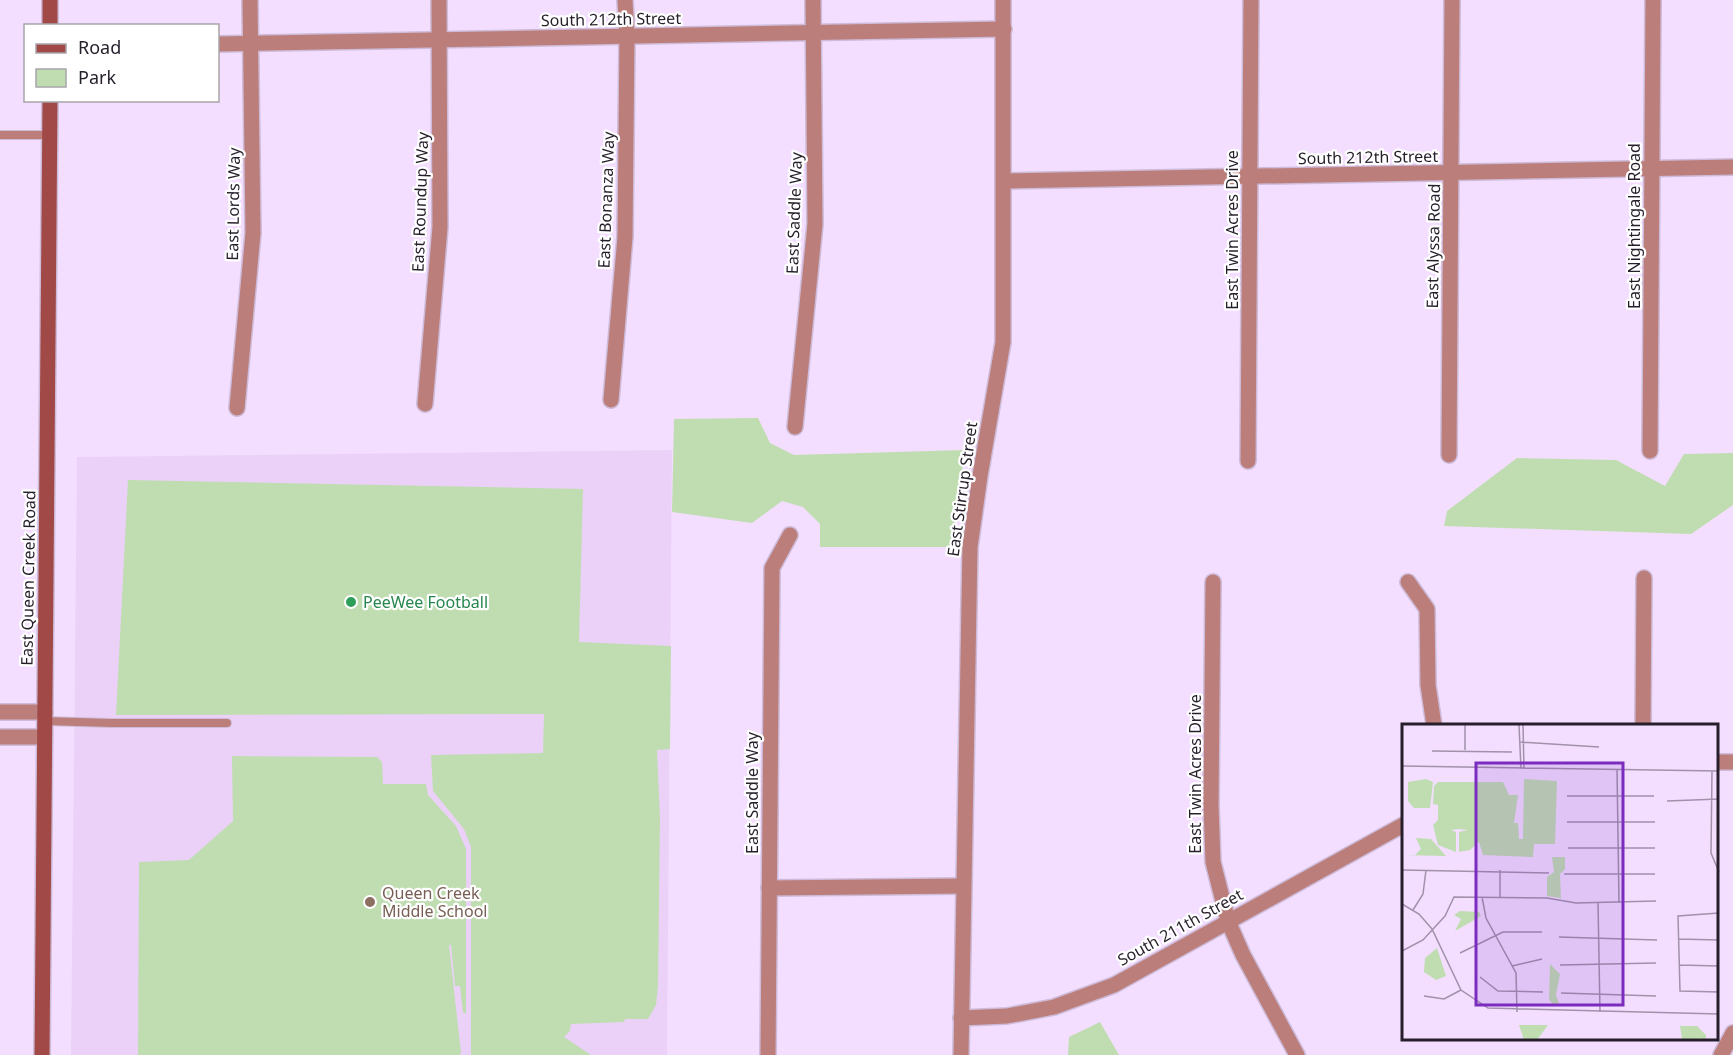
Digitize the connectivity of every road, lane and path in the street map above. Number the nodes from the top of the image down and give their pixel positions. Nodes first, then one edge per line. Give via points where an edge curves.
1 (50, 0) edge
2 (250, 0) edge
3 (439, 0) edge
4 (626, 0) edge
5 (813, 0) edge
6 (1003, 0) edge
7 (1251, 0) edge
8 (1452, 0) edge
9 (1653, 0) edge
10 (50, 24) edge
11 (1004, 29) junction
12 (814, 33) junction
13 (627, 36) junction
14 (441, 39) junction
15 (219, 44) edge
16 (252, 44) junction
17 (51, 102) edge
18 (0, 135) edge
19 (51, 135) junction
20 (1733, 167) edge
21 (1652, 170) junction
22 (1451, 173) junction
23 (1250, 177) junction
24 (1004, 181) junction
25 (611, 400) dead end
26 (425, 404) dead end
27 (237, 408) dead end
28 (795, 427) dead end
29 (1650, 452) dead end
30 (1449, 455) dead end
31 (1248, 461) dead end
32 (790, 535) dead end
33 (1644, 578) dead end
34 (1213, 582) dead end
35 (1408, 582) dead end
36 (0, 712) edge
37 (45, 717) junction
38 (227, 723) dead end
39 (1434, 724) edge
40 (1643, 724) edge
41 (0, 737) edge
42 (44, 737) junction
43 (1402, 826) edge
44 (963, 886) junction
45 (770, 888) junction
46 (1228, 921) junction
47 (961, 1018) junction
48 (1733, 1033) edge
49 (42, 1055) edge
50 (768, 1055) edge
51 (961, 1055) edge
52 (1298, 1055) edge
53 (1721, 1055) edge

1 - 10 main road
2 - 16 street, East Lords Way
3 - 14 street, East Roundup Way
4 - 13 street, East Bonanza Way
5 - 12 street, East Saddle Way
6 - 11 street, East Stirrup Street
7 - 23 street, East Twin Acres Drive
8 - 22 street, East Alyssa Road
9 - 21 street, East Nightingale Road
11 - 12 street, South 212th Street
11 - 24 street, East Stirrup Street
12 - 13 street, South 212th Street
12 - 28 street, East Saddle Way via 815,224
13 - 14 street, South 212th Street
13 - 25 street, East Bonanza Way via 625,237
14 - 16 street, South 212th Street
14 - 26 street, East Roundup Way via 440,227
15 - 16 street, South 212th Street
16 - 27 street, East Lords Way via 253,233
17 - 19 main road, East Queen Creek Road
18 - 19 lane
19 - 37 main road, East Queen Creek Road
20 - 21 street, South 212th Street
21 - 22 street, South 212th Street
21 - 29 street, East Nightingale Road
22 - 23 street, South 212th Street
22 - 30 street, East Alyssa Road
23 - 24 street, South 212th Street
23 - 31 street, East Twin Acres Drive
24 - 44 street, East Stirrup Street via 1003,342 970,547
32 - 45 street, East Saddle Way via 772,568
33 - 40 street
34 - 46 street, East Twin Acres Drive via 1211,817 1213,862
35 - 39 street via 1427,609 1428,685
36 - 37 street
37 - 38 lane
37 - 42 main road, East Queen Creek Road
41 - 42 street
42 - 49 main road, East Queen Creek Road
43 - 46 street, South 211th Street
44 - 45 street
44 - 47 street, East Stirrup Street
45 - 50 street, East Saddle Way
46 - 47 street, South 211th Street via 1114,985 1054,1007 1007,1016
46 - 52 street, East Twin Acres Drive
47 - 51 street, East Stirrup Street
48 - 53 street

